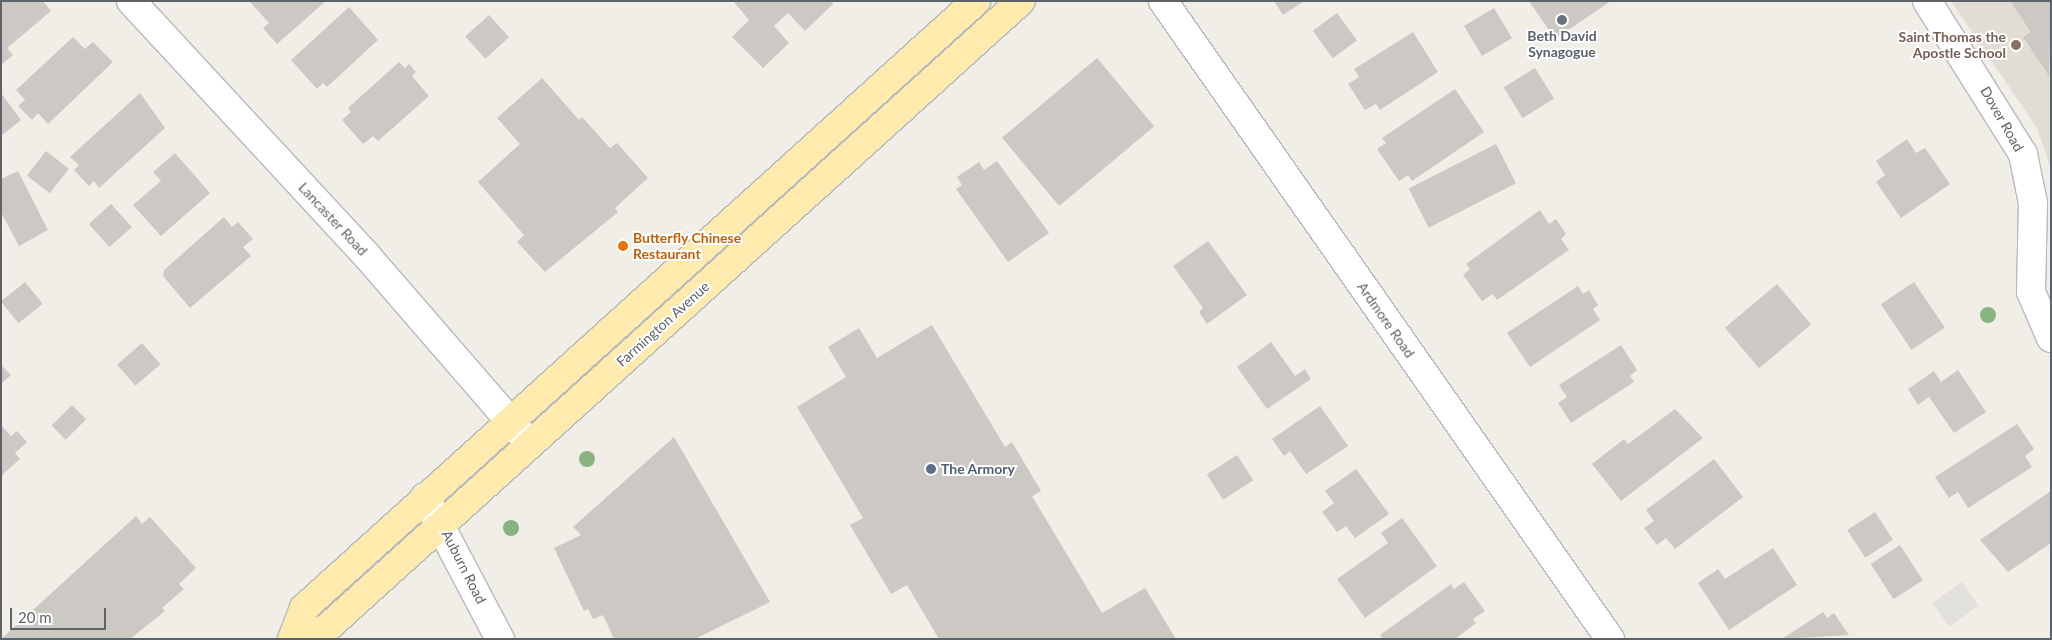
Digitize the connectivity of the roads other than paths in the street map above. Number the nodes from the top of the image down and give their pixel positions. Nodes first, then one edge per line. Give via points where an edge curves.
1 (131, 1) edge
2 (976, 1) edge
3 (1163, 1) edge
4 (1926, 1) edge
5 (1016, 3) edge
6 (2051, 338) edge
7 (510, 420) junction
8 (529, 443) junction
9 (425, 496) junction
10 (442, 525) junction
11 (292, 639) edge
12 (301, 639) edge
13 (500, 639) edge
14 (1610, 639) edge

1 - 7 street, Lancaster Road via 360,248
2 - 7 main road
3 - 14 street, Ardmore Road
4 - 6 street, Dover Road via 2023,154 2032,203 2031,292
5 - 8 main road, Farmington Avenue
7 - 8 street, Lancaster Road
7 - 9 main road
8 - 10 main road, Farmington Avenue
9 - 10 street, Auburn Road
9 - 11 main road via 304,608
10 - 12 main road, Farmington Avenue via 328,628
10 - 13 street, Auburn Road

